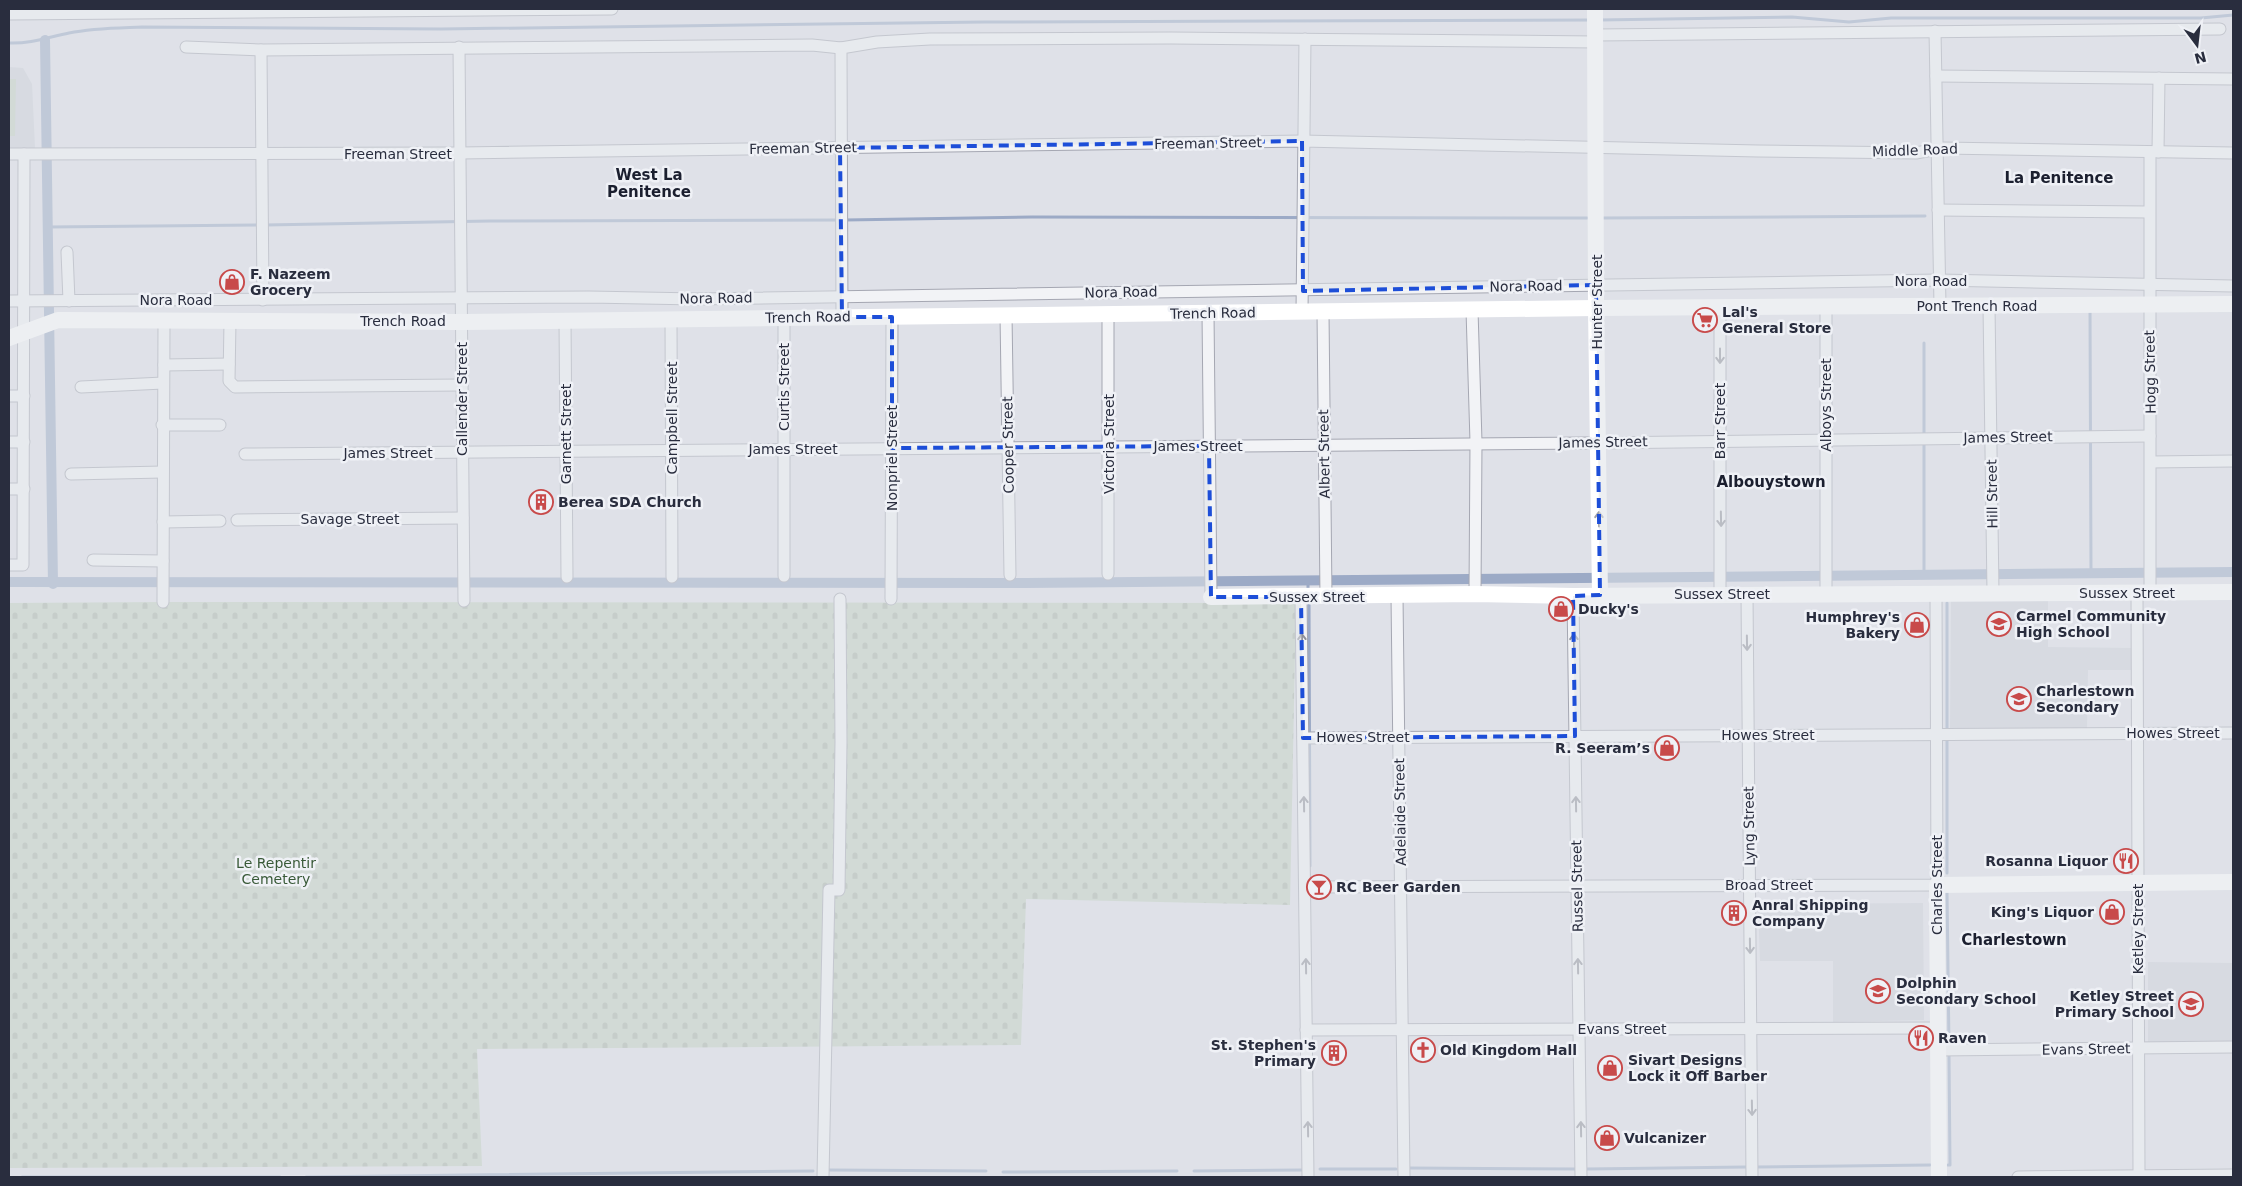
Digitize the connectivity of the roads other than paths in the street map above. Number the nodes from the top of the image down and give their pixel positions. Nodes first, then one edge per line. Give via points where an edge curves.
1 (612, 9) edge
2 (9, 14) edge
3 (1596, 24) edge
4 (2220, 29) dead end
5 (1935, 31) junction
6 (1305, 39) junction
7 (186, 47) dead end
8 (459, 47) junction
9 (840, 48) junction
10 (261, 50) junction
11 (1936, 76) junction
12 (2159, 78) junction
13 (2233, 79) edge
14 (1302, 142) junction
15 (840, 148) junction
16 (1937, 148) junction
17 (1597, 149) junction
18 (2154, 152) junction
19 (460, 153) junction
20 (2233, 153) edge
21 (9, 154) edge
22 (24, 154) junction
23 (261, 155) junction
24 (1938, 210) junction
25 (2149, 212) junction
26 (67, 252) dead end
27 (1939, 280) junction
28 (1596, 285) junction
29 (2149, 285) junction
30 (2233, 286) edge
31 (1302, 291) junction
32 (842, 296) junction
33 (462, 299) junction
34 (262, 300) junction
35 (9, 301) edge
36 (24, 301) junction
37 (69, 301) junction
38 (2233, 304) edge
39 (2149, 305) junction
40 (1940, 306) junction
41 (1989, 306) junction
42 (1826, 307) junction
43 (1596, 308) junction
44 (1720, 308) junction
45 (1472, 310) junction
46 (1302, 312) junction
47 (1323, 312) junction
48 (1208, 313) junction
49 (1108, 314) junction
50 (1006, 315) junction
51 (892, 316) junction
52 (842, 317) junction
53 (784, 318) junction
54 (671, 319) junction
55 (565, 320) junction
56 (164, 321) junction
57 (230, 321) junction
58 (462, 322) junction
59 (16, 335) edge
60 (229, 364) junction
61 (164, 365) junction
62 (164, 383) junction
63 (462, 385) junction
64 (81, 386) dead end
65 (9, 396) edge
66 (24, 396) junction
67 (162, 425) junction
68 (220, 425) dead end
69 (2150, 436) junction
70 (1991, 437) junction
71 (1826, 439) junction
72 (1720, 440) junction
73 (9, 442) edge
74 (24, 442) junction
75 (1476, 442) junction
76 (1598, 443) junction
77 (1324, 445) junction
78 (1209, 446) junction
79 (1109, 447) junction
80 (892, 448) junction
81 (1008, 448) junction
82 (784, 449) junction
83 (672, 450) junction
84 (566, 451) junction
85 (463, 452) junction
86 (245, 454) dead end
87 (2233, 461) edge
88 (2150, 462) junction
89 (162, 472) junction
90 (70, 474) dead end
91 (9, 489) edge
92 (24, 489) junction
93 (463, 518) junction
94 (237, 520) dead end
95 (220, 521) dead end
96 (163, 522) junction
97 (93, 560) dead end
98 (163, 561) junction
99 (9, 564) edge
100 (1108, 574) dead end
101 (1010, 575) dead end
102 (784, 576) dead end
103 (567, 577) dead end
104 (672, 577) dead end
105 (1993, 588) junction
106 (1721, 589) junction
107 (2146, 589) junction
108 (1600, 590) junction
109 (1826, 590) junction
110 (2233, 592) edge
111 (1475, 594) junction
112 (1747, 594) junction
113 (1936, 594) junction
114 (1397, 596) junction
115 (1573, 596) junction
116 (1211, 597) joint
117 (1301, 597) junction
118 (1326, 597) junction
119 (464, 598) dead end
120 (840, 599) dead end
121 (891, 599) dead end
122 (163, 602) dead end
123 (2138, 733) junction
124 (2233, 733) edge
125 (1936, 734) junction
126 (1748, 735) junction
127 (1575, 736) junction
128 (1399, 737) junction
129 (1303, 738) junction
130 (2233, 882) edge
131 (2138, 883) junction
132 (1577, 885) junction
133 (1749, 885) junction
134 (1937, 885) junction
135 (1401, 886) junction
136 (1305, 887) junction
137 (1751, 1028) junction
138 (1938, 1028) junction
139 (1579, 1029) junction
140 (1306, 1030) junction
141 (1402, 1030) junction
142 (2233, 1047) edge
143 (2138, 1048) junction
144 (1938, 1050) junction
145 (2233, 1175) edge
146 (2139, 1176) junction
147 (823, 1177) edge
148 (1308, 1177) edge
149 (1404, 1177) edge
150 (1581, 1177) edge
151 (1752, 1177) edge
152 (1939, 1177) edge
153 (2018, 1177) edge

1 - 2 street
3 - 5 street
3 - 6 street
3 - 17 street, Hunter Street
4 - 5 street
5 - 11 street
6 - 9 street via 930,39
6 - 14 street
7 - 10 street
8 - 9 street
8 - 10 street
8 - 19 street, Callender Street
9 - 15 street
10 - 23 street
11 - 12 street
11 - 16 street
12 - 13 street
12 - 18 street
14 - 15 street, Freeman Street
14 - 17 street, Freeman Street
14 - 31 street
15 - 19 street, Freeman Street
15 - 32 street
16 - 17 street, Middle Road via 1916,153
16 - 18 street, Middle Road
16 - 24 street
17 - 28 street, Hunter Street
18 - 20 street, Middle Road
18 - 25 street, Hogg Street
19 - 23 street, Freeman Street
19 - 33 street, Callender Street
21 - 22 street, Freeman Street
22 - 23 street, Freeman Street
22 - 36 street
23 - 34 street
24 - 25 street
24 - 27 street
25 - 29 street, Hogg Street
26 - 37 street
27 - 28 street, Nora Road
27 - 29 street, Nora Road
27 - 40 street
28 - 31 street, Nora Road
28 - 43 street, Hunter Street
29 - 30 street, Nora Road
29 - 39 street, Hogg Street
31 - 32 street, Nora Road
31 - 46 street
32 - 33 street, Nora Road
32 - 52 street
33 - 34 street, Nora Road
33 - 58 street, Callender Street
34 - 37 street, Nora Road
35 - 36 street, Nora Road
36 - 37 street, Nora Road
36 - 59 street
38 - 39 street, Pont Trench Road
39 - 41 street, Pont Trench Road
39 - 69 street, Hogg Street
40 - 41 street, Pont Trench Road
40 - 42 street, Pont Trench Road
41 - 70 street, Hill Street
42 - 44 street, Pont Trench Road
42 - 71 street, Alboys Street
43 - 44 street, Pont Trench Road
43 - 45 street, Trench Road
43 - 76 street, Hunter Street
44 -> 72 street, Barr Street
45 - 47 street, Trench Road
45 - 75 street
46 - 47 street, Trench Road
46 - 48 street, Trench Road
47 - 77 street, Albert Street
48 - 49 street, Trench Road
48 - 78 street
49 - 50 street, Trench Road
49 - 79 street, Victoria Street
50 - 51 street, Trench Road
50 - 81 street, Cooper Street
51 - 52 street, Trench Road
51 - 80 street, Nonpriel Street
52 - 53 street, Trench Road
53 - 54 street, Trench Road
53 - 82 street, Curtis Street
54 - 55 street, Trench Road
54 - 83 street, Campbell Street
55 - 58 street, Trench Road
55 - 84 street, Garnett Street
56 - 57 street, Trench Road
56 - 59 street, Trench Road via 58,320
56 - 61 street
57 - 58 street, Trench Road
57 - 60 street
58 - 63 street, Callender Street
59 - 66 street
60 - 61 street
60 - 63 street via 230,384 240,388
61 - 62 street
62 - 64 street
62 - 67 street
63 - 85 street, Callender Street
65 - 66 street
66 - 74 street
67 - 68 street
67 - 89 street
69 - 70 street, James Street
69 - 88 street, Hogg Street
70 - 71 street, James Street
70 - 105 street, Hill Street
71 - 72 street, James Street
71 - 109 street, Alboys Street
72 - 76 street, James Street
72 -> 106 street, Barr Street
73 - 74 street
74 - 92 street
75 - 76 street, James Street
75 - 77 street, James Street
75 - 111 street
108 -> 76 street, Hunter Street
77 - 78 street, James Street
77 - 118 street, Albert Street
78 - 79 street, James Street
78 - 116 street
79 - 81 street, James Street
79 - 100 street, Victoria Street
80 - 81 street, James Street
80 - 82 street, James Street
80 - 121 street, Nonpriel Street
81 - 101 street, Cooper Street
82 - 83 street, James Street
82 - 102 street, Curtis Street
83 - 84 street, James Street
83 - 104 street, Campbell Street
84 - 85 street, James Street
84 - 103 street, Garnett Street
85 - 86 street, James Street
85 - 93 street, Callender Street
87 - 88 street
88 - 107 street, Hogg Street via 2150,559
89 - 90 street
89 - 96 street
91 - 92 street
92 - 99 street via 24,565
93 - 94 street, Savage Street
93 - 119 street, Callender Street
95 - 96 street
96 - 98 street
97 - 98 street
98 - 122 street
105 - 107 street, Sussex Street
105 - 113 street, Sussex Street
106 - 108 street, Sussex Street
106 - 112 street, Sussex Street
107 - 110 street, Sussex Street
107 - 123 street, Ketley Street
108 - 115 street, Sussex Street
109 - 112 street, Sussex Street
109 - 113 street, Sussex Street
111 - 114 street, Sussex Street
111 - 115 street, Sussex Street
112 -> 126 street, Lyng Street
113 - 125 street, Charles Street
114 - 118 street, Sussex Street
114 - 128 street, Adelaide Street
127 -> 115 street, Russel Street
116 - 117 street, Sussex Street
117 - 118 street, Sussex Street
129 -> 117 street
120 - 147 street via 839,890 829,890
123 - 124 street, Howes Street
123 - 125 street, Howes Street
123 - 131 street, Ketley Street
125 - 126 street, Howes Street
125 - 134 street, Charles Street
126 - 127 street, Howes Street
126 - 133 street, Lyng Street
127 - 128 street, Howes Street
132 -> 127 street, Russel Street
128 - 129 street, Howes Street
128 - 135 street, Adelaide Street
136 -> 129 street
130 - 131 street, Broad Street
131 - 134 street, Broad Street
131 - 143 street, Ketley Street
132 - 133 street, Broad Street
132 - 135 street, Broad Street
139 -> 132 street, Russel Street
133 - 134 street, Broad Street
133 -> 137 street, Lyng Street
134 - 138 street, Charles Street
135 - 136 street, Broad Street
135 - 141 street, Adelaide Street
140 -> 136 street
137 - 138 street, Evans Street
137 - 139 street, Evans Street
137 -> 151 street, Lyng Street
138 - 144 street, Charles Street
139 - 141 street, Evans Street
150 -> 139 street, Russel Street
140 - 141 street, Evans Street
148 -> 140 street
141 - 149 street, Adelaide Street
142 - 143 street, Evans Street
143 - 144 street, Evans Street
143 - 146 street, Ketley Street
144 - 152 street, Charles Street
145 - 146 street
146 - 153 street

